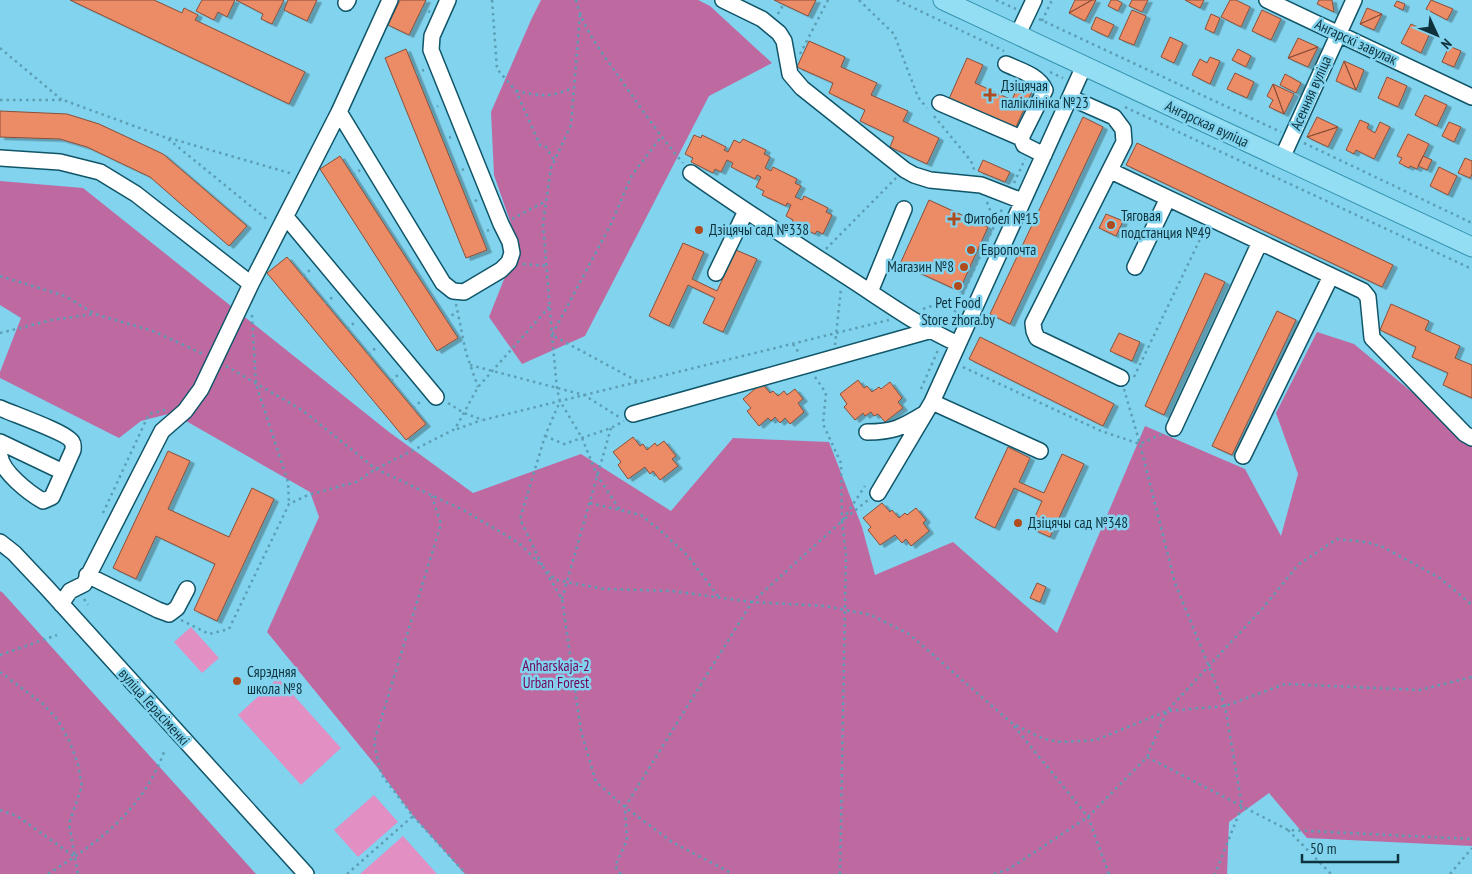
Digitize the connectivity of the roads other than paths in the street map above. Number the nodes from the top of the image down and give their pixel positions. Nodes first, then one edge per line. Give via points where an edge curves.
1 (390, 0) edge
2 (448, 0) edge
3 (723, 0) edge
4 (943, 0) edge
5 (1034, 0) edge
6 (1267, 0) edge
7 (1354, 0) edge
8 (1018, 34) junction
9 (1338, 34) junction
10 (1008, 59) road end
11 (1084, 66) junction
12 (1073, 91) junction
13 (1472, 97) edge
14 (940, 103) dead end
15 (340, 112) junction
16 (1032, 147) junction
17 (0, 158) edge
18 (1282, 158) junction
19 (1111, 171) junction
20 (692, 173) road end
21 (1168, 198) junction
22 (1015, 199) junction
23 (904, 208) dead end
24 (746, 211) junction
25 (283, 223) junction
26 (1260, 242) junction
27 (1472, 247) edge
28 (1135, 267) dead end
29 (716, 273) dead end
30 (1331, 276) junction
31 (251, 284) junction
32 (870, 292) junction
33 (938, 334) junction
34 (958, 344) junction
35 (1121, 378) road end
36 (436, 396) road end
37 (930, 407) junction
38 (0, 408) edge
39 (629, 418) road end
40 (1174, 428) road end
41 (867, 432) dead end
42 (1472, 438) edge
43 (0, 447) edge
44 (1040, 451) dead end
45 (1243, 456) dead end
46 (63, 472) junction
47 (873, 487) road end
48 (0, 542) edge
49 (87, 575) junction
50 (187, 589) dead end
51 (61, 604) junction
52 (306, 874) edge

1 - 15 street
2 - 15 street via 432,36 431,50 510,242 512,253 509,262 464,292 453,291 443,283
3 - 22 street via 762,19 779,33 784,41 790,74 802,88 904,170 930,180 980,185
4 - 8 main road, Ангарская вуліца
5 - 8 street
6 - 9 street, Ангарскі завулак
7 - 9 street, Асенняя вуліца
8 - 11 main road, Ангарская вуліца
9 - 13 street, Ангарскі завулак
9 - 18 street, Асенняя вуліца
10 - 16 street via 1041,82 1045,90
11 - 12 street
11 - 18 main road, Ангарская вуліца
12 - 16 street
12 - 19 street via 1114,117 1123,129 1124,142
14 - 16 street
15 - 25 street
16 - 22 street
17 - 31 street via 60,162 100,172 136,194
18 - 27 main road, Ангарская вуліца
19 - 21 street
19 - 35 street via 1033,323 1037,338
20 - 24 street
21 - 26 street
21 - 28 street
22 - 34 street
23 - 32 street
24 - 29 street
24 - 32 street
25 - 31 street
25 - 36 street
26 - 30 street
26 - 40 street
30 - 42 street via 1363,291 1368,297 1372,338
30 - 45 street
31 - 49 street via 201,389 185,411 162,431
32 - 33 street
33 - 34 street
33 - 39 street via 807,365
34 - 37 street
37 - 41 street via 906,425 887,432
37 - 44 street
37 - 47 street
38 - 46 street via 61,433 72,441 73,450
43 - 46 street
43 - 46 street via 1,463 7,472 43,501 52,497
48 - 51 street, вуліца Герасіменкі
49 - 50 street via 169,614 177,608
49 - 51 street via 84,584 70,591
51 - 52 street, вуліца Герасіменкі

